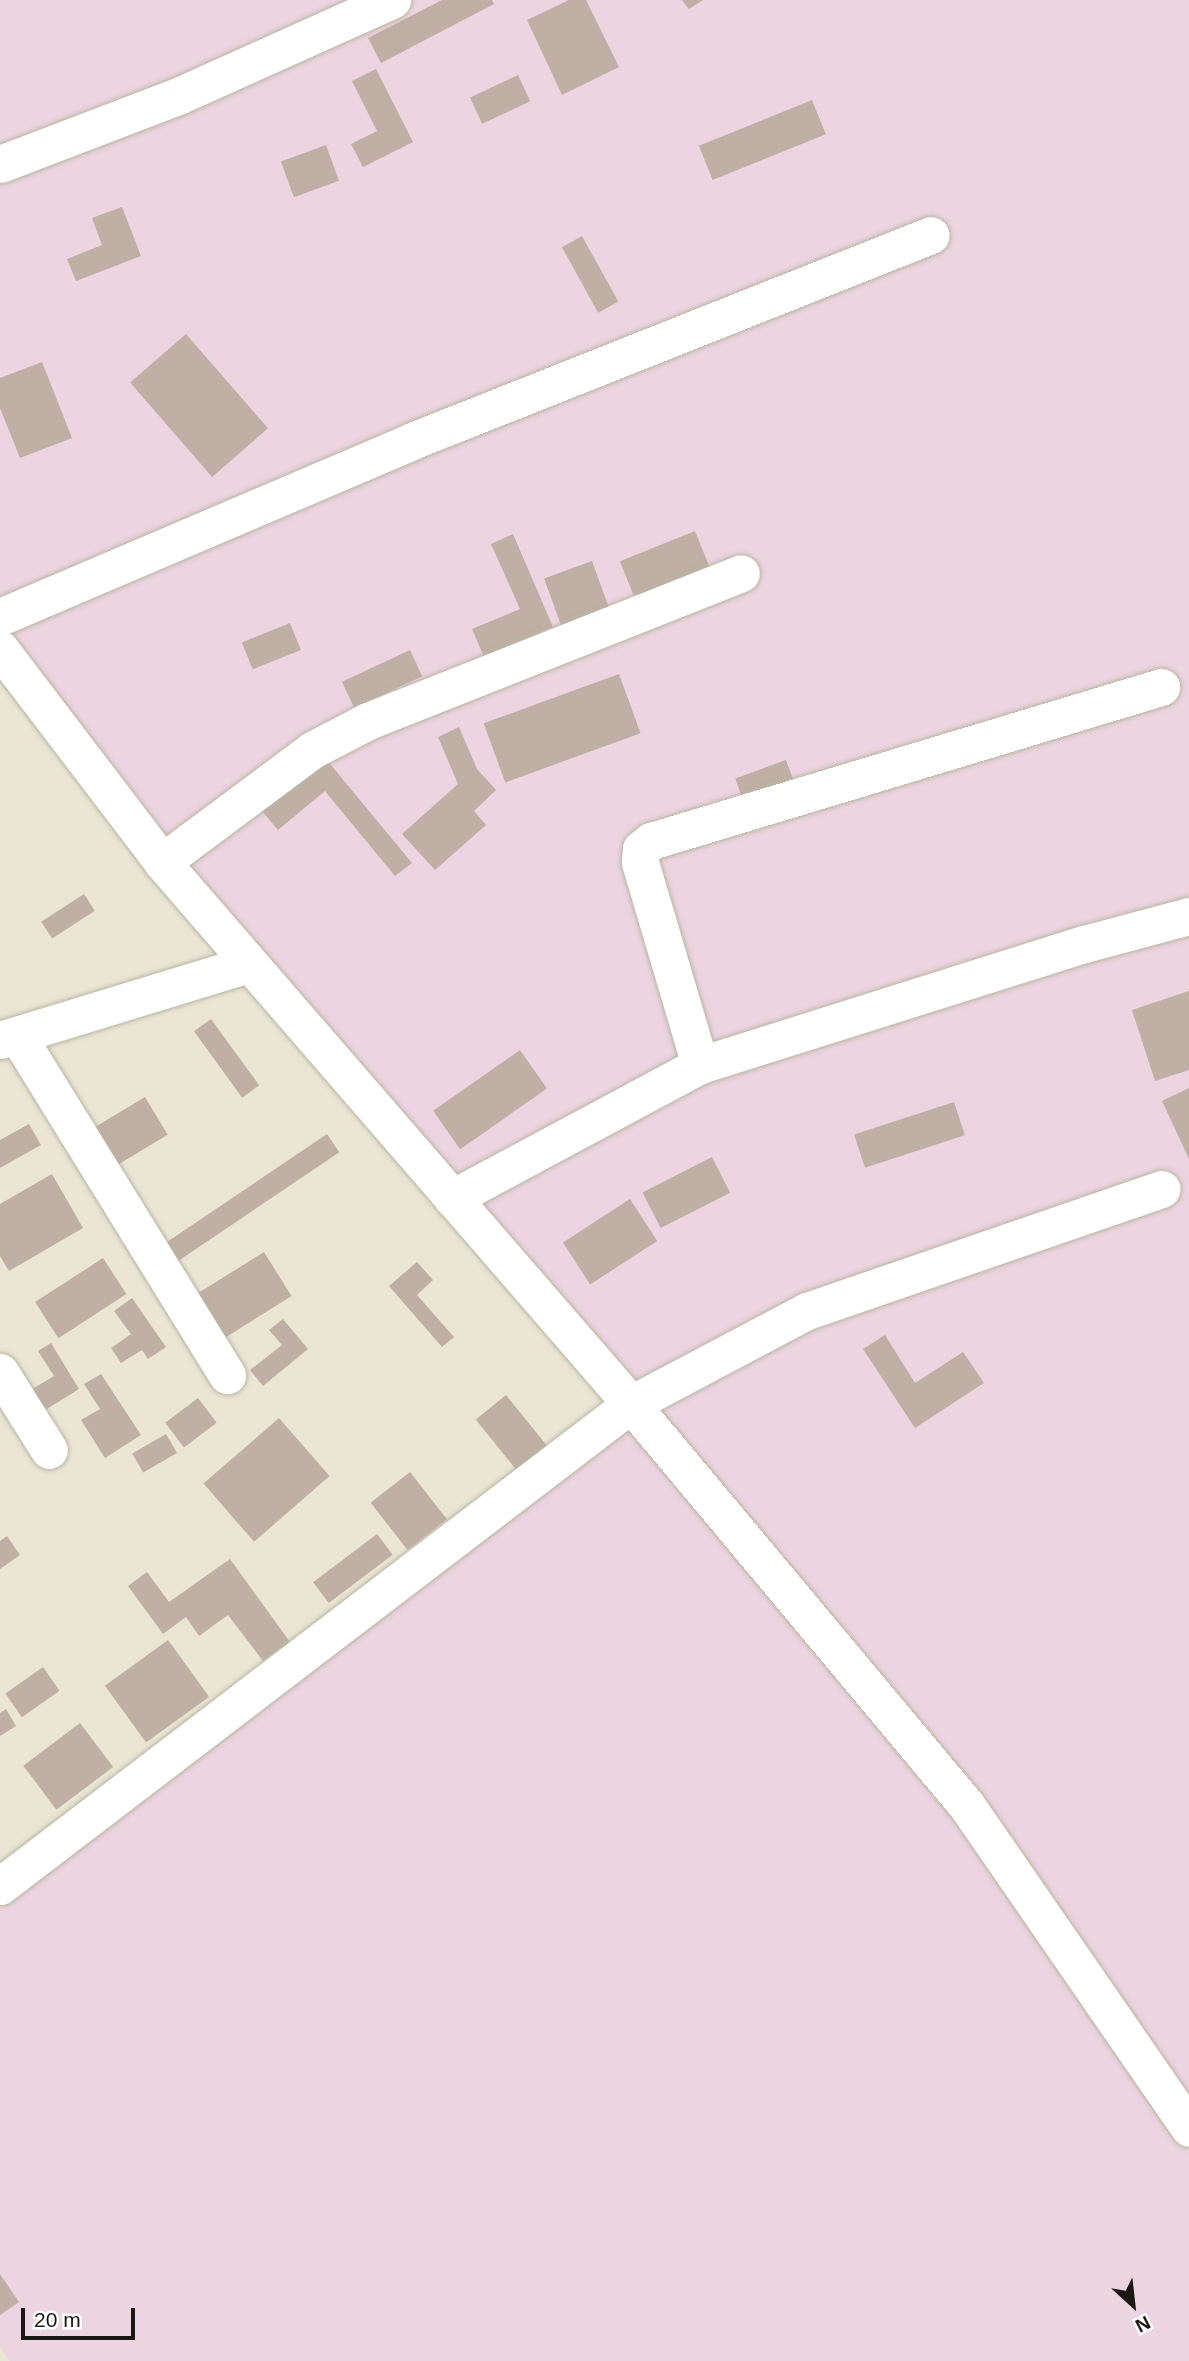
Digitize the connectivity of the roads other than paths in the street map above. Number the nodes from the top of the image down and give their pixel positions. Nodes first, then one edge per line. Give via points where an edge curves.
1 (392, 0) edge
2 (0, 164) edge
3 (931, 235) dead end
4 (741, 573) dead end
5 (0, 617) edge
6 (0, 649) edge
7 (1161, 687) dead end
8 (162, 862) junction
9 (1189, 916) edge
10 (248, 964) junction
11 (8, 1038) edge
12 (700, 1065) junction
13 (1163, 1189) dead end
14 (452, 1198) junction
15 (0, 1372) edge
16 (227, 1375) dead end
17 (631, 1404) junction
18 (49, 1450) dead end
19 (0, 1886) edge
20 (1189, 2128) edge

1 - 2 street via 178,96
3 - 5 street via 411,441
4 - 8 street via 368,721 312,750
6 - 8 street
7 - 12 street via 651,841 641,849 640,862
8 - 10 street
9 - 12 street via 1084,944
10 - 11 street
10 - 14 street
11 - 16 street
12 - 14 street
13 - 17 street via 807,1311
14 - 17 street
15 - 18 street
17 - 19 street
17 - 20 street via 967,1806

